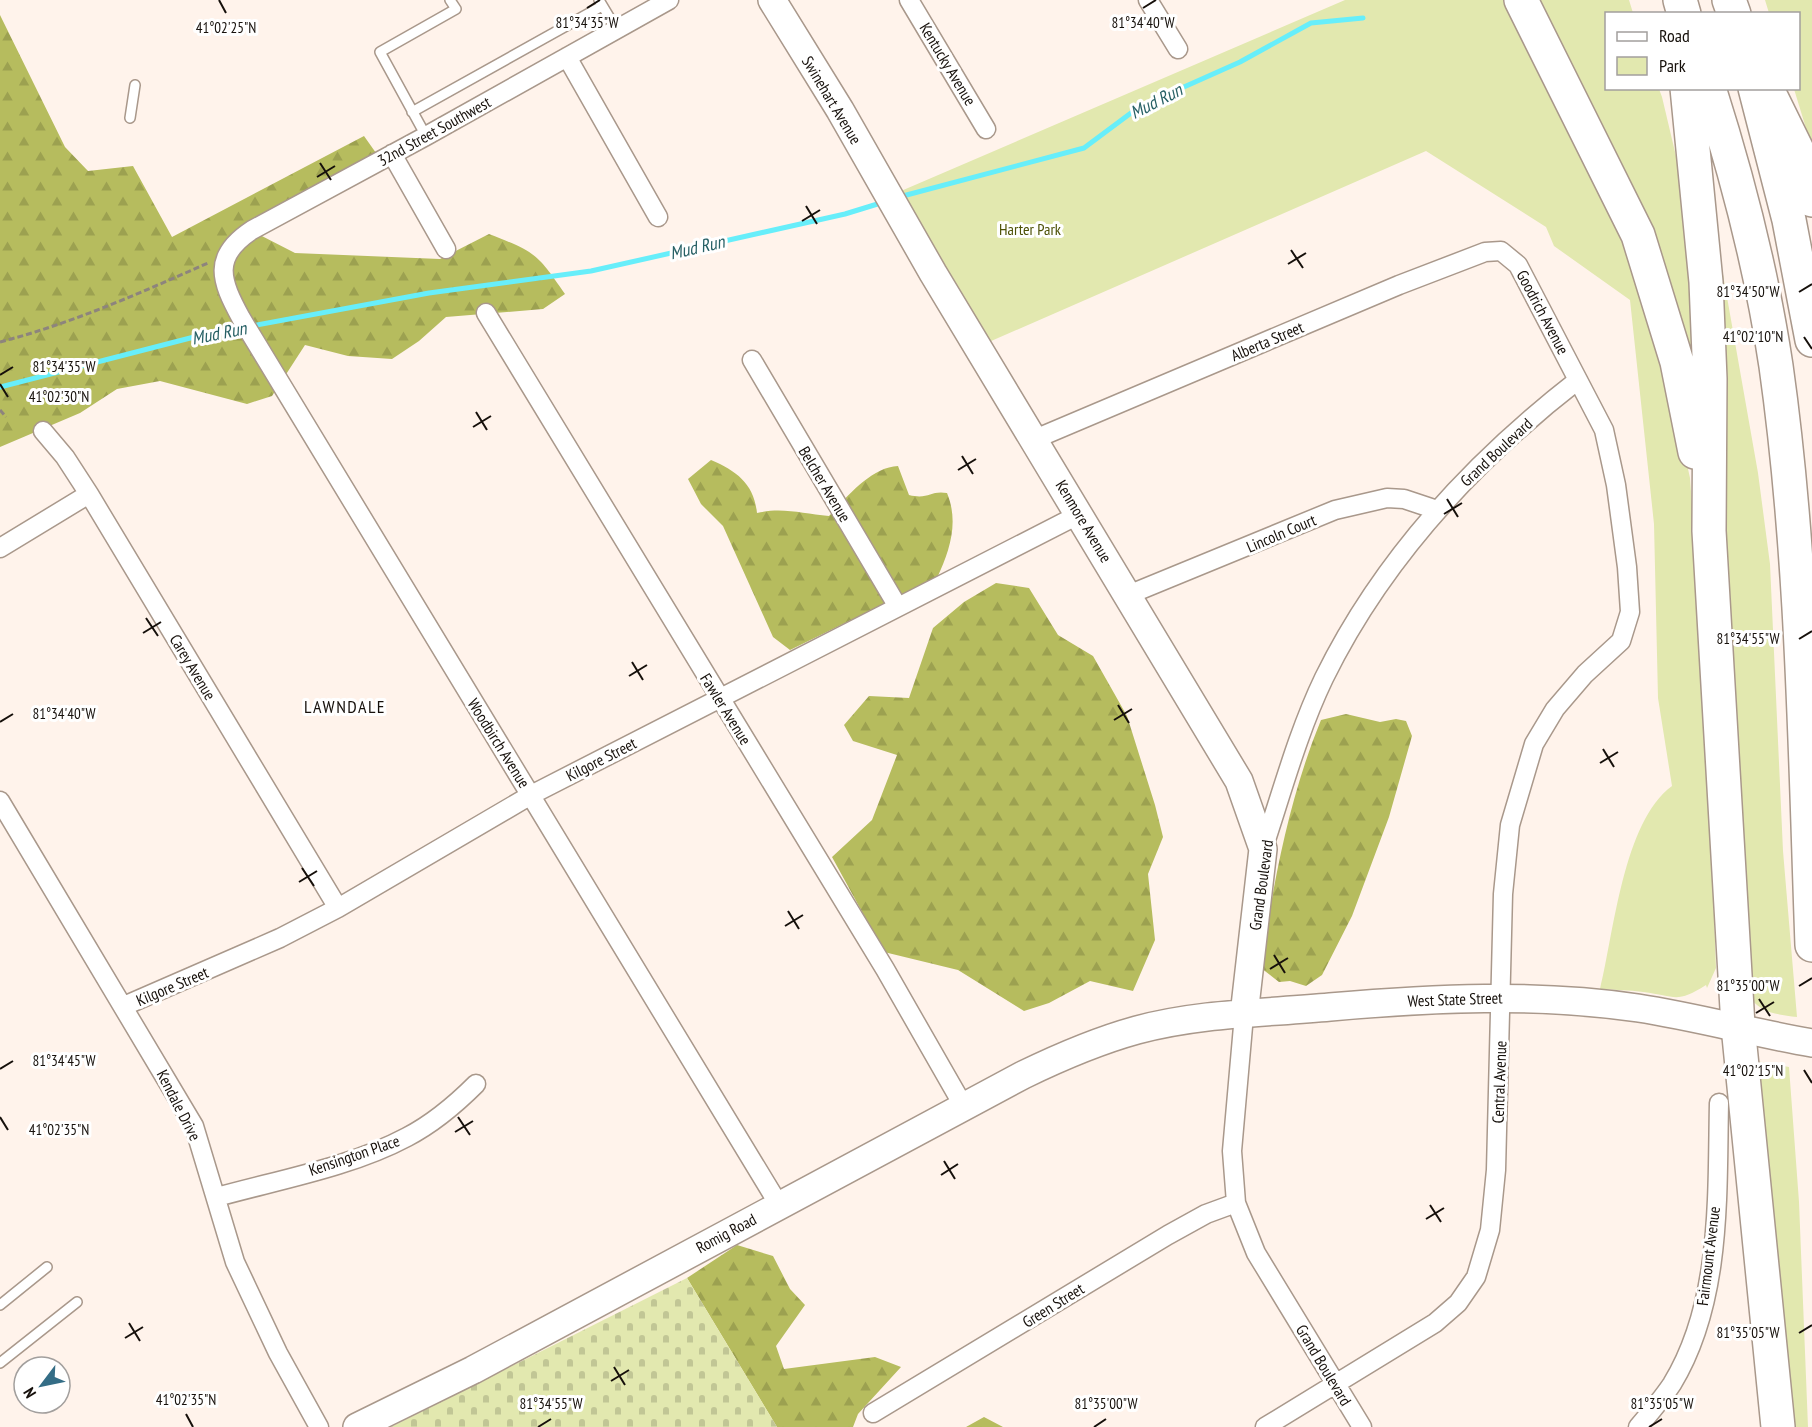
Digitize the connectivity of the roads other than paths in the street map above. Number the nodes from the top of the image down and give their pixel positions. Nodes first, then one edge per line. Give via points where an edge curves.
1 (450, 0) edge
2 (669, 0) edge
3 (772, 0) edge
4 (909, 0) edge
5 (1148, 0) edge
6 (1521, 0) edge
7 (601, 3) edge
8 (617, 30) junction
9 (1178, 49) dead end
10 (567, 57) junction
11 (135, 85) dead end
12 (1688, 90) edge
13 (1710, 90) edge
14 (1756, 90) edge
15 (1769, 90) edge
16 (412, 112) junction
17 (130, 118) dead end
18 (986, 129) dead end
19 (426, 136) junction
20 (392, 154) junction
21 (1812, 200) edge
22 (892, 203) joint
23 (658, 217) dead end
24 (446, 249) dead end
25 (1501, 251) joint
26 (225, 280) joint
27 (486, 312) dead end
28 (1812, 340) edge
29 (752, 360) dead end
30 (1578, 380) junction
31 (43, 432) dead end
32 (1035, 439) junction
33 (89, 494) junction
34 (1437, 510) junction
35 (1080, 514) junction
36 (1709, 531) junction
37 (0, 548) edge
38 (1128, 596) junction
39 (898, 607) junction
40 (1608, 653) joint
41 (720, 698) junction
42 (531, 795) junction
43 (0, 801) edge
44 (1263, 849) junction
45 (338, 908) junction
46 (1812, 945) edge
47 (1502, 997) junction
48 (124, 1006) junction
49 (1244, 1014) junction
50 (1738, 1026) junction
51 (1097, 1043) joint
52 (1812, 1043) edge
53 (476, 1084) dead end
54 (1719, 1103) dead end
55 (964, 1107) junction
56 (217, 1197) junction
57 (1236, 1203) junction
58 (779, 1205) junction
59 (47, 1267) dead end
60 (77, 1302) dead end
61 (0, 1305) edge
62 (0, 1363) edge
63 (1336, 1383) junction
64 (873, 1413) dead end
65 (319, 1427) edge
66 (357, 1427) edge
67 (1265, 1427) edge
68 (1362, 1427) edge
69 (1638, 1427) edge
70 (1778, 1427) edge

1 - 16 lane via 456,9 380,52
2 - 8 street, 32nd Street Southwest
3 - 22 street, Swinehart Avenue
4 - 18 street, Kentucky Avenue
5 - 9 street
6 - 36 highway via 1638,235 1677,362
7 - 8 lane
7 - 16 lane
8 - 10 street, 32nd Street Southwest
10 - 19 street, 32nd Street Southwest
10 - 23 street
11 - 17 lane
12 - 36 highway via 1706,282
13 - 46 highway via 1755,255 1776,365 1797,597
14 - 28 highway via 1789,220
15 - 21 highway via 1800,158
16 - 19 lane
19 - 20 street, 32nd Street Southwest
20 - 24 street
20 - 26 street, 32nd Street Southwest via 252,230 230,247 223,267
22 - 32 street, Kenmore Avenue
25 - 30 street, Goodrich Avenue via 1518,265
25 - 32 street, Alberta Street via 1485,252 1399,285
26 - 42 street, Woodbirch Avenue via 241,318
27 - 41 street, Fawler Avenue
29 - 39 street, Belcher Avenue
30 - 34 street, Grand Boulevard via 1508,440
30 - 40 street, Goodrich Avenue via 1604,430 1627,567 1630,612 1621,641
31 - 33 street, Carey Avenue
32 - 35 street, Kenmore Avenue
33 - 37 street
33 - 45 street, Carey Avenue
34 - 38 street, Lincoln Court via 1404,499 1354,504
34 - 44 street, Grand Boulevard via 1376,590 1324,678 1302,730
35 - 38 street, Kenmore Avenue
35 - 39 street, Kilgore Street
36 - 50 highway
38 - 44 street, Kenmore Avenue via 1239,782
39 - 41 street, Kilgore Street
40 - 47 street, Central Avenue via 1555,709 1534,744 1519,786 1510,825 1503,894
41 - 42 street, Kilgore Street
41 - 55 street, Fawler Avenue
42 - 45 street, Kilgore Street
42 - 58 street, Woodbirch Avenue
43 - 48 street, Kendale Drive
44 - 49 street, Grand Boulevard
45 - 48 street, Kilgore Street via 280,938
47 - 49 street, West State Street via 1416,999
47 - 50 street, West State Street via 1637,1008
47 - 63 street, Central Avenue via 1497,1170 1490,1230 1476,1277 1458,1303 1435,1323
48 - 56 street, Kendale Drive via 194,1126
49 - 51 street, West State Street via 1187,1020
49 - 57 street, Grand Boulevard via 1232,1151
50 - 52 street, West State Street
50 - 70 highway
51 - 55 street, Romig Road
53 - 56 street, Kensington Place via 455,1105 406,1137 352,1159
54 - 69 street, Fairmount Avenue via 1717,1181 1706,1295 1696,1333 1679,1370
55 - 58 street, Romig Road
56 - 65 street, Kendale Drive via 235,1262
57 - 63 street, Grand Boulevard via 1256,1253
57 - 64 street, Green Street via 1168,1235
58 - 66 street, Romig Road via 473,1370
59 - 61 lane
60 - 62 lane
63 - 67 street, Central Avenue
63 - 68 street, Grand Boulevard

